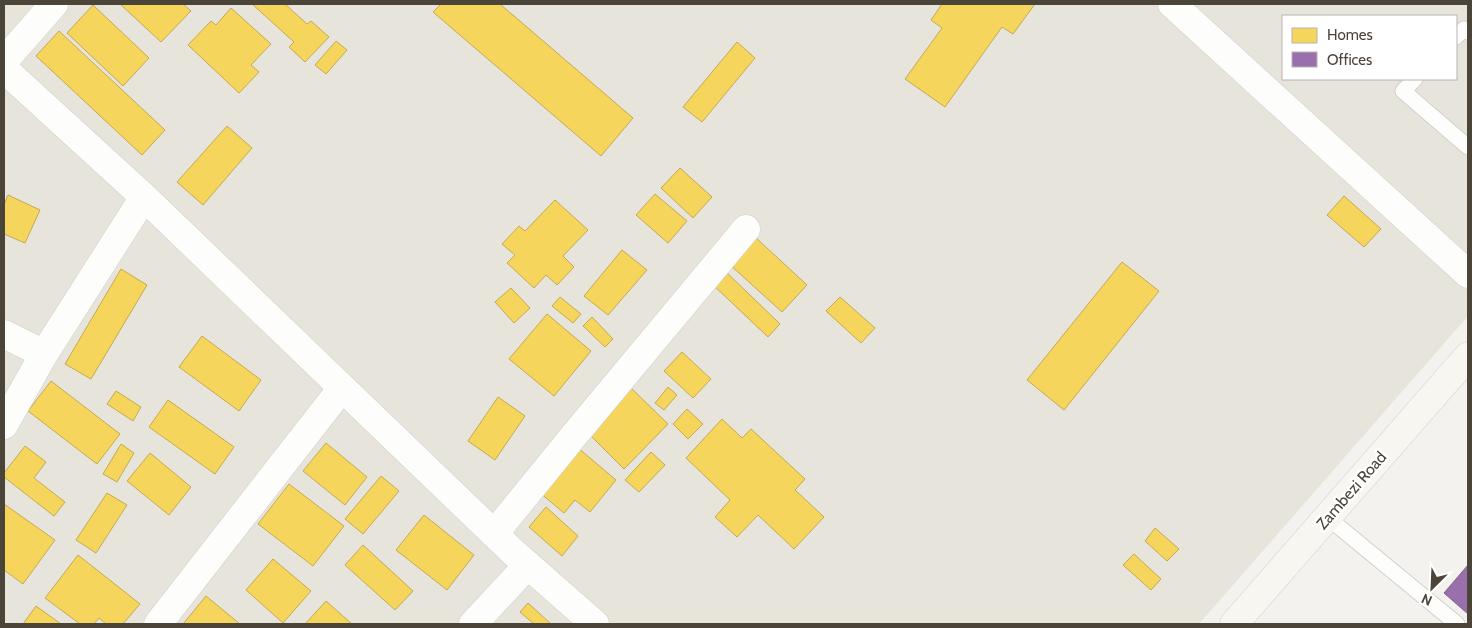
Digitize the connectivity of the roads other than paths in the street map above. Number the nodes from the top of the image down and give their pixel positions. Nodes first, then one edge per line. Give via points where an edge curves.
1 (54, 4) edge
2 (1172, 4) edge
3 (1468, 32) edge
4 (1457, 36) edge
5 (4, 61) edge
6 (4, 69) edge
7 (1414, 80) edge
8 (1468, 147) edge
9 (144, 196) junction
10 (746, 229) dead end
11 (1468, 274) edge
12 (4, 334) edge
13 (44, 354) junction
14 (1468, 356) edge
15 (342, 388) junction
16 (4, 425) edge
17 (1328, 517) junction
18 (494, 534) junction
19 (528, 565) junction
20 (158, 624) edge
21 (473, 624) edge
22 (595, 624) edge
23 (1234, 624) edge
24 (1457, 624) edge

1 - 5 street
2 - 11 street
3 - 4 lane via 1464,29
6 - 9 street
7 - 8 lane via 1403,91
9 - 13 street
9 - 15 street
10 - 18 street
12 - 13 street
13 - 16 street
14 - 17 main road, Zambezi Road
15 - 18 street
15 - 20 street
17 - 23 main road, Zambezi Road
17 - 24 lane
18 - 19 street
19 - 21 street
19 - 22 street

